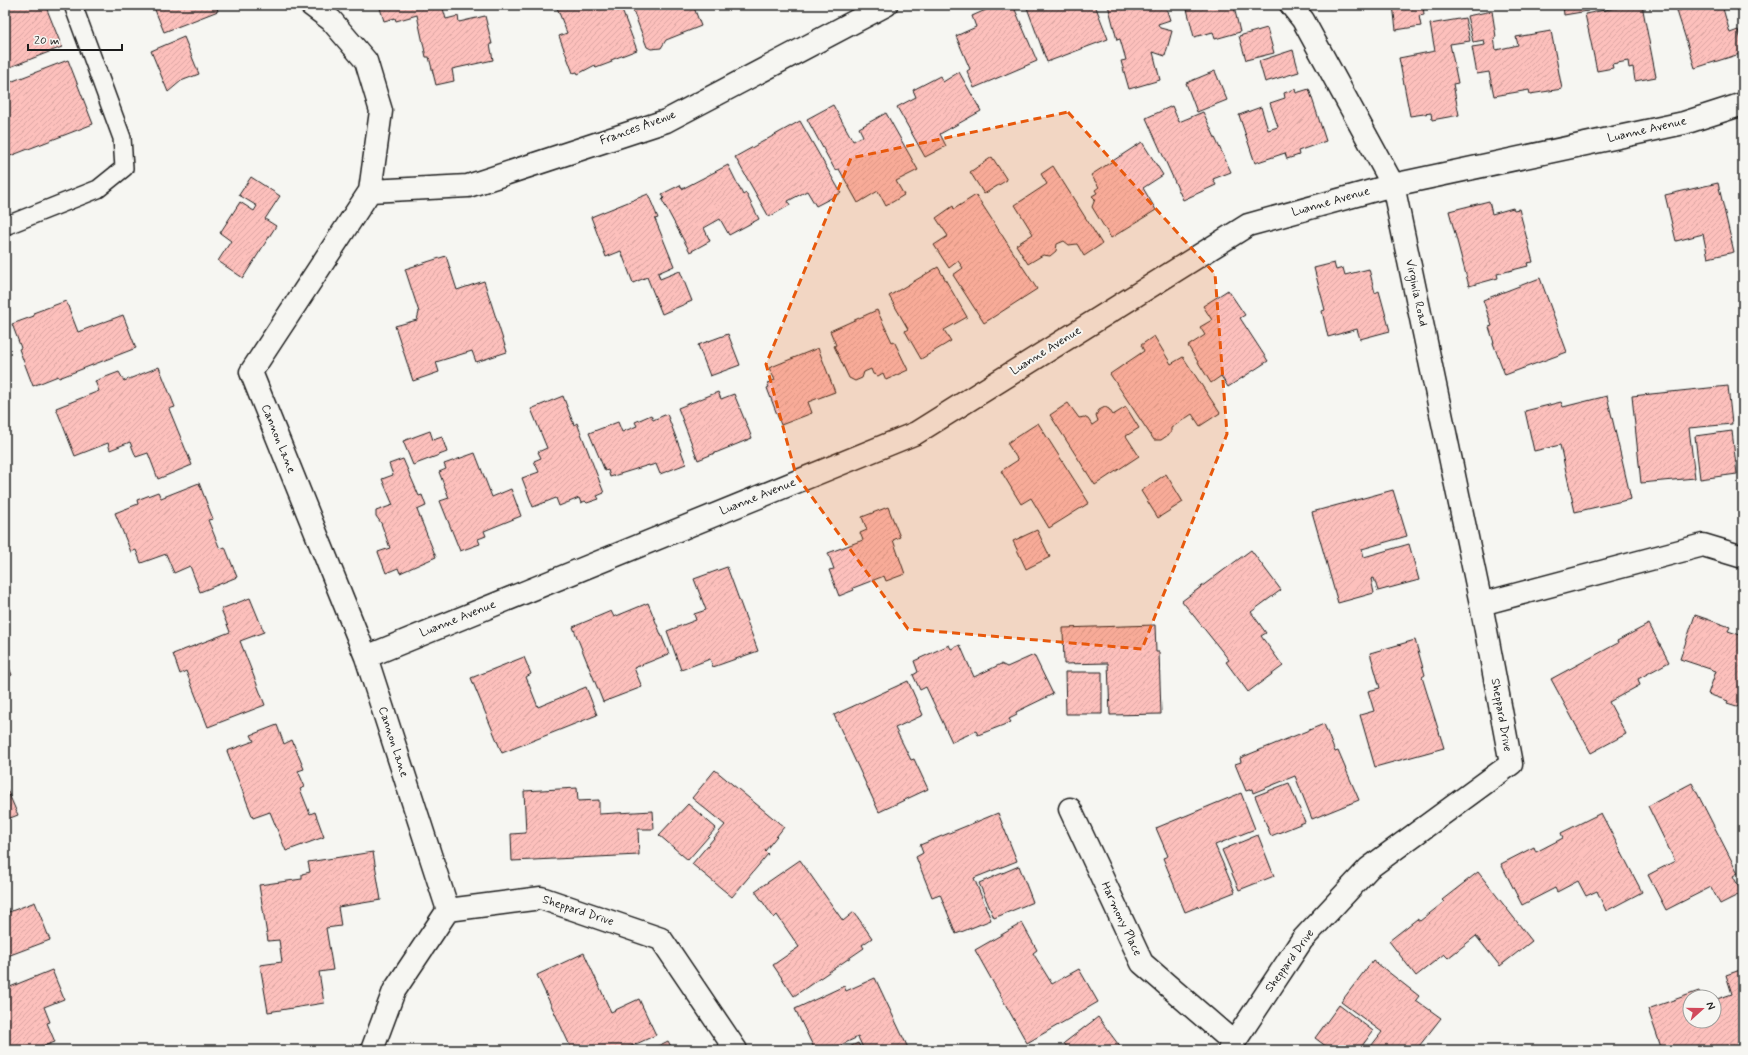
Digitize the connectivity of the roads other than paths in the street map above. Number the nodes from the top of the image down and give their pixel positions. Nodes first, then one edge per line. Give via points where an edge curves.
1 (73, 5) edge
2 (311, 5) edge
3 (886, 5) edge
4 (1291, 5) edge
5 (1743, 104) edge
6 (1394, 185) junction
7 (370, 191) junction
8 (5, 226) edge
9 (1743, 557) edge
10 (1481, 604) junction
11 (366, 657) junction
12 (1070, 809) dead end
13 (448, 910) junction
14 (1231, 1046) edge
15 (372, 1050) edge
16 (736, 1050) edge

1 - 8 lane via 122,138 124,168 98,189
2 - 7 street, Cannon Lane via 331,20 366,61 381,110
3 - 7 street, Frances Avenue via 666,121 468,186
4 - 6 street, Virginia Road via 1303,20
5 - 6 street, Luanne Avenue via 1684,123
6 - 10 street, Virginia Road
6 - 11 street, Luanne Avenue via 1248,225 916,433
7 - 11 street, Cannon Lane via 251,372
9 - 10 street via 1703,545
10 - 14 street, Sheppard Drive via 1510,764 1369,868 1302,940
11 - 13 street, Cannon Lane
12 - 14 street, Harmony Place via 1142,963
13 - 15 street via 394,991
13 - 16 street, Sheppard Drive via 542,898 661,939

